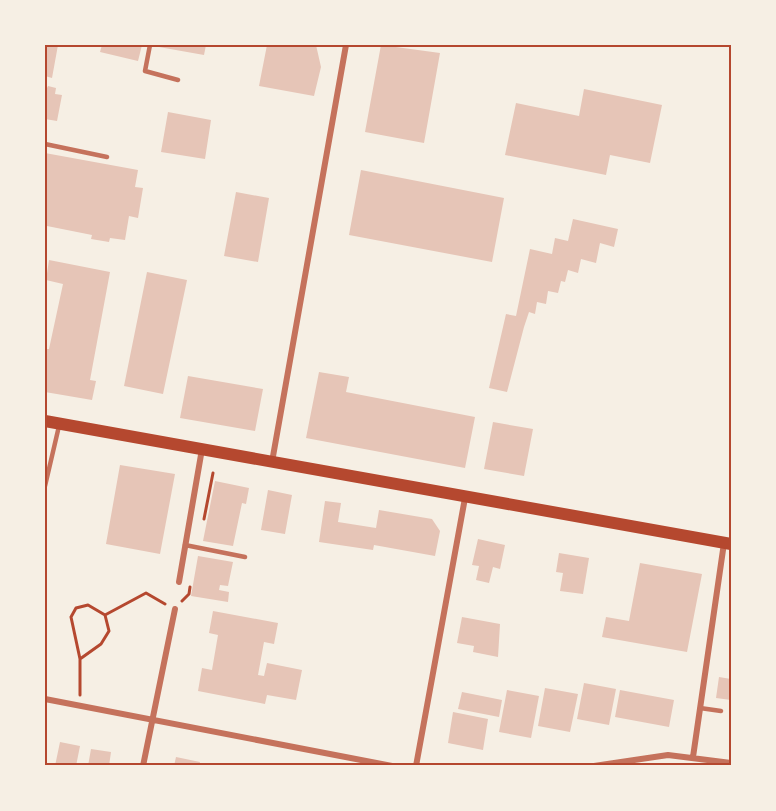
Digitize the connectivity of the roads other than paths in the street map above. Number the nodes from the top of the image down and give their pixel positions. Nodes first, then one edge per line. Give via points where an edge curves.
1 (150, 45) edge
2 (346, 45) edge
3 (178, 80) dead end
4 (45, 144) edge
5 (107, 156) dead end
6 (45, 421) edge
7 (60, 423) junction
8 (202, 448) junction
9 (272, 462) junction
10 (45, 486) edge
11 (465, 498) junction
12 (727, 544) edge
13 (185, 545) junction
14 (245, 557) dead end
15 (179, 582) dead end
16 (175, 609) road end
17 (45, 699) edge
18 (700, 708) junction
19 (721, 711) dead end
20 (152, 720) junction
21 (693, 757) junction
22 (731, 763) edge
23 (143, 766) edge
24 (392, 766) edge
25 (416, 766) edge
26 (594, 766) edge

1 - 3 lane via 145,71
2 - 9 street
4 - 5 lane
6 - 7 main road
7 - 8 main road
7 - 10 lane
8 - 9 main road
8 - 13 street
9 - 11 main road
11 - 12 main road
11 - 25 street
12 - 18 street
13 - 14 lane
13 - 15 street
16 - 20 street
17 - 20 street
18 - 19 lane
18 - 21 street
20 - 23 street
20 - 24 street
21 - 22 street
21 - 26 street via 648,757

